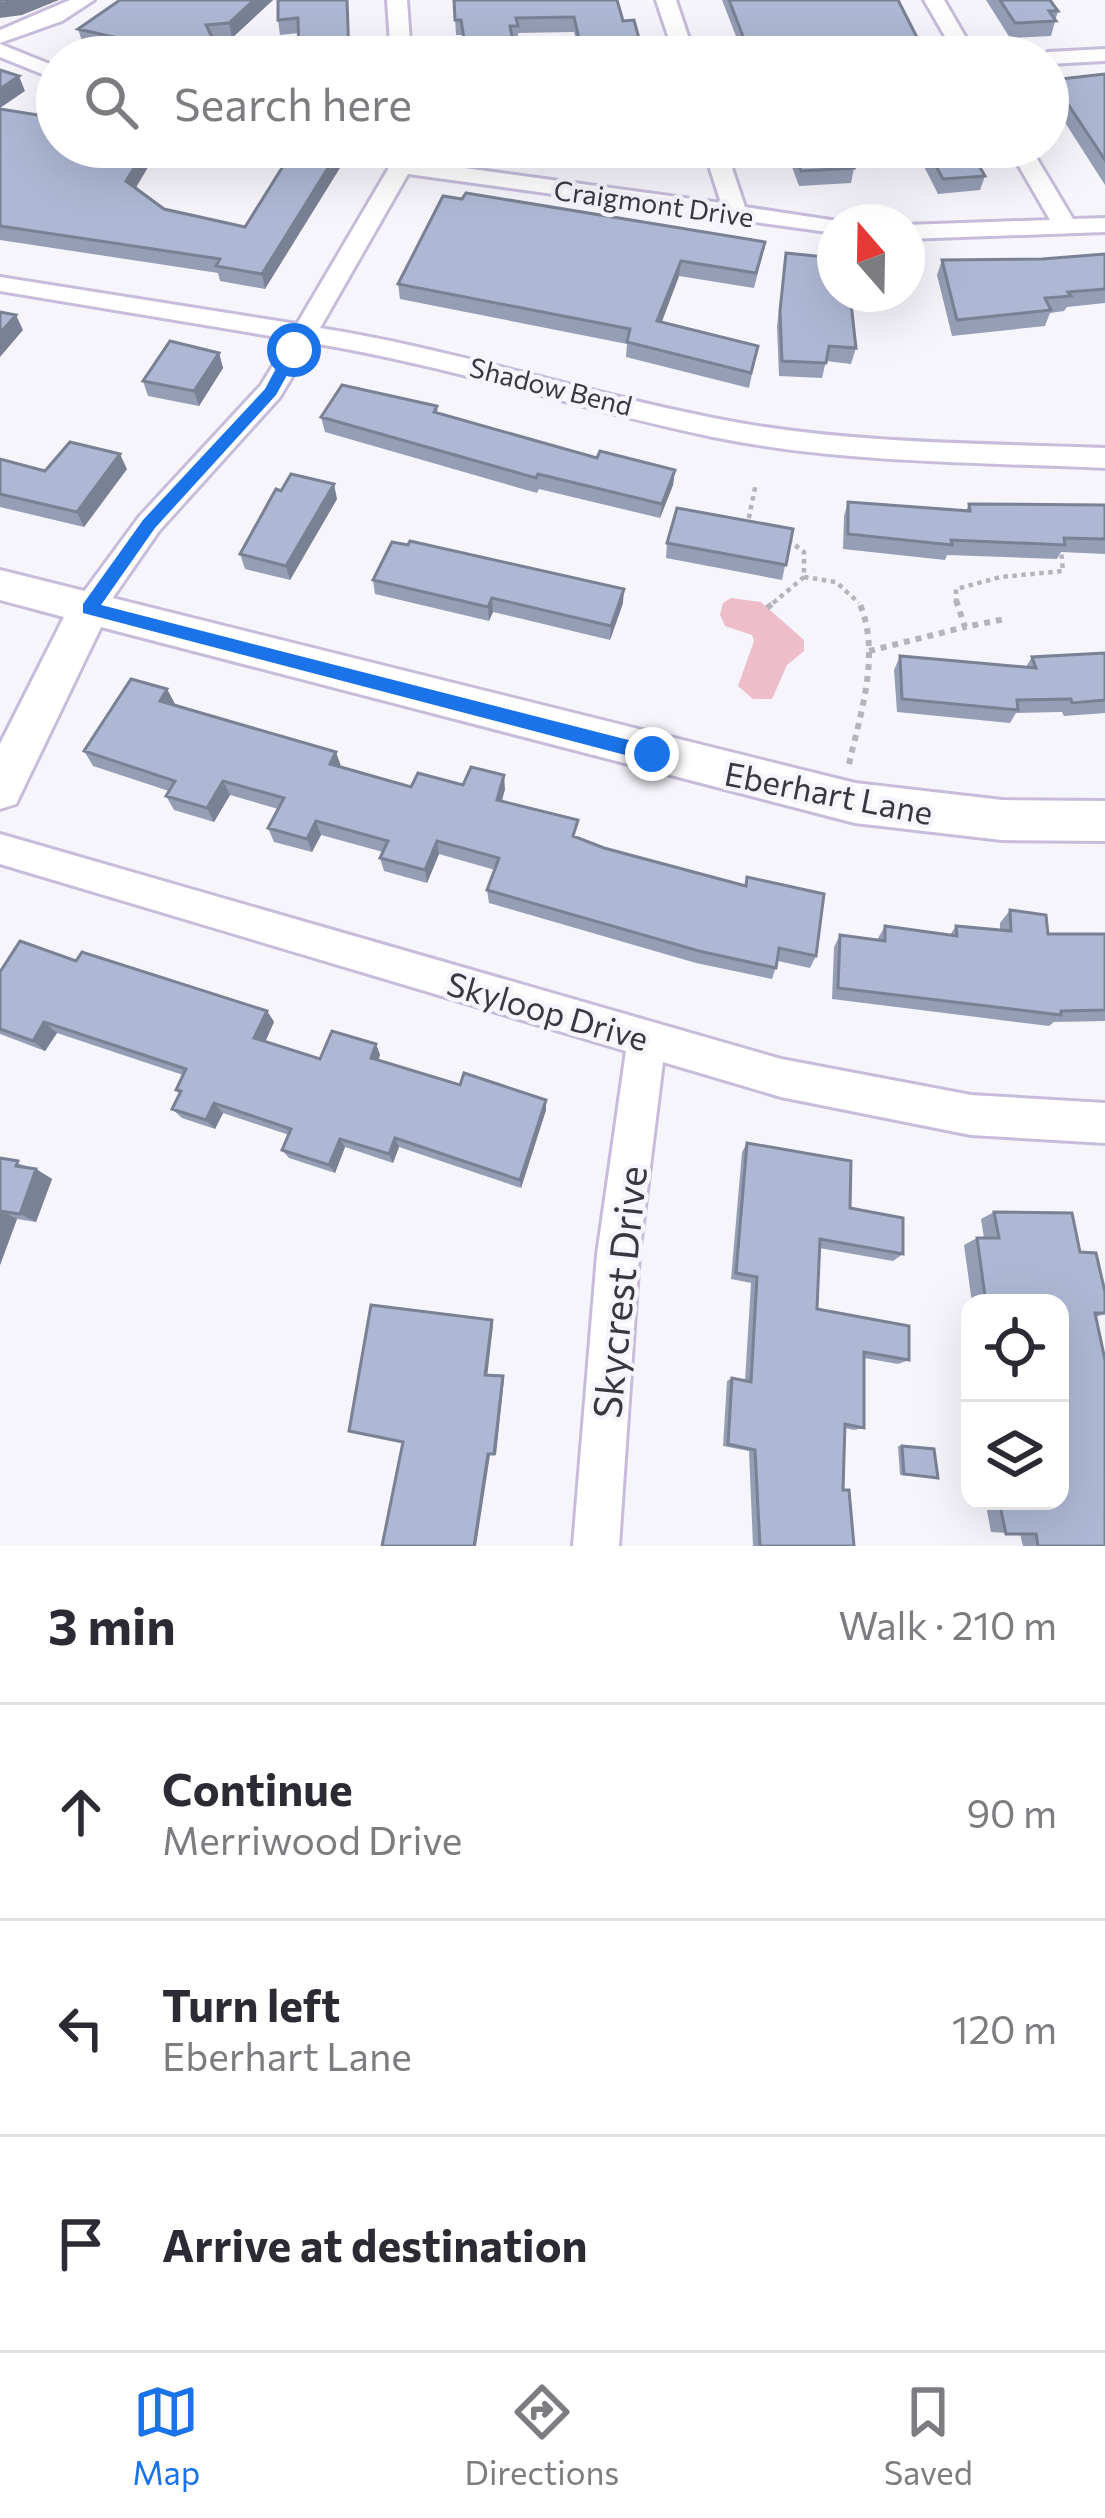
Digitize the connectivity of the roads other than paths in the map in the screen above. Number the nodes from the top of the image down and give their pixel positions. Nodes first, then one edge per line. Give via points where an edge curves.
1 (84, 0) edge
2 (397, 0) edge
3 (666, 0) edge
4 (934, 0) edge
5 (400, 36) edge
6 (678, 36) edge
7 (955, 36) edge
8 (0, 37) edge
9 (0, 50) edge
10 (1105, 55) edge
11 (1069, 57) edge
12 (36, 65) edge
13 (397, 168) edge
14 (465, 168) edge
15 (721, 168) edge
16 (1031, 168) edge
17 (737, 216) junction
18 (817, 224) edge
19 (1105, 225) edge
20 (1066, 227) junction
21 (925, 231) edge
22 (0, 284) edge
23 (303, 333) junction
24 (1105, 458) edge
25 (0, 585) edge
26 (89, 608) junction
27 (0, 790) edge
28 (1105, 821) edge
29 (0, 849) edge
30 (646, 1039) junction
31 (1105, 1123) edge
32 (596, 1546) edge

1 - 8 street
2 - 5 street
3 - 6 street
4 - 7 street
9 - 12 street
10 - 11 street
13 - 23 street
14 - 17 street, Craigmont Drive
15 - 17 street
16 - 20 street
17 - 18 street, Craigmont Drive
19 - 20 street
20 - 21 street
22 - 23 street, Shadow Bend
23 - 24 street, Shadow Bend via 773,438
23 - 26 street via 271,392 149,524
25 - 26 street, Eberhart Lane
26 - 27 street
26 - 28 street, Eberhart Lane via 855,803 1002,820
29 - 30 street, Skyloop Drive
30 - 31 street, Skyloop Drive via 882,1101
30 - 32 street, Skycrest Drive via 618,1255

